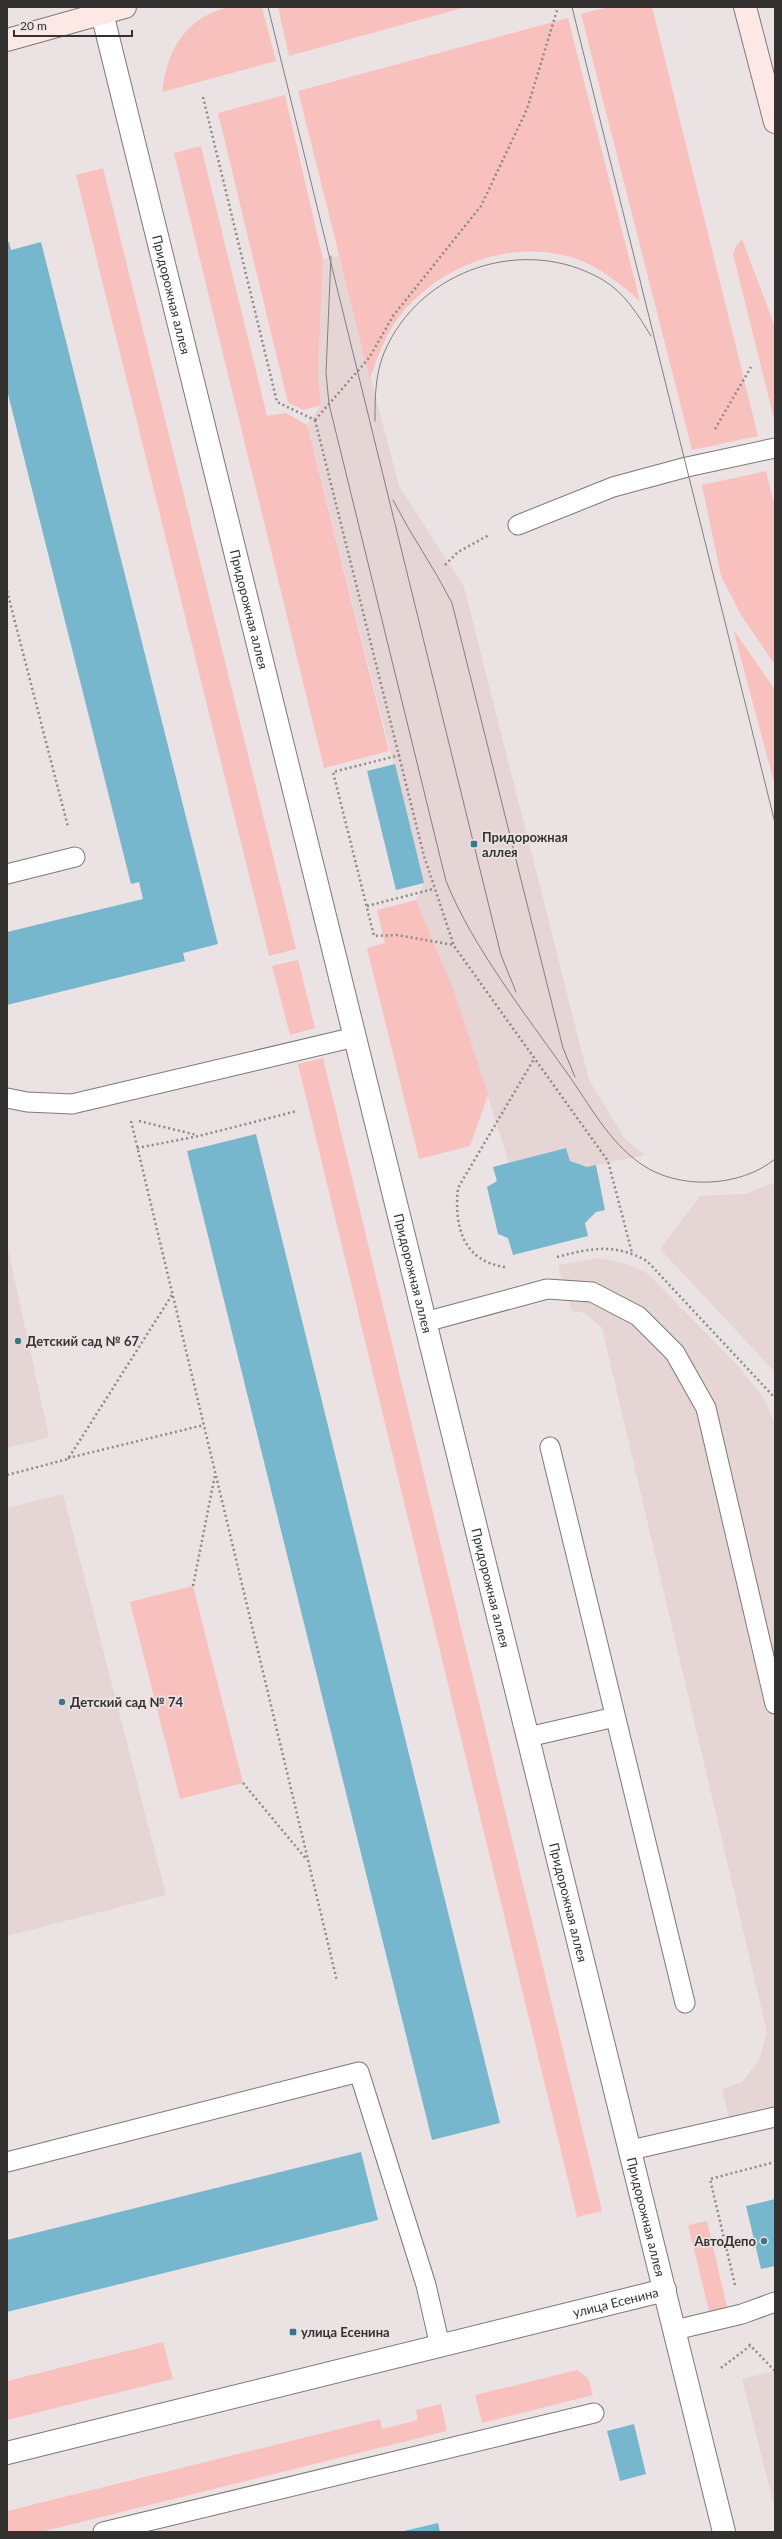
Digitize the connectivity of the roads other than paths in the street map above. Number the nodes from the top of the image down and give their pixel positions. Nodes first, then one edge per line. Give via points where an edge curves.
1 (125, 7) edge
2 (745, 7) edge
3 (102, 14) junction
4 (7, 40) edge
5 (775, 122) edge
6 (775, 448) edge
7 (518, 525) road end
8 (75, 858) road end
9 (7, 874) edge
10 (355, 1037) junction
11 (7, 1098) edge
12 (425, 1322) junction
13 (550, 1447) dead end
14 (775, 1704) edge
15 (615, 1717) junction
16 (528, 1737) junction
17 (685, 2003) dead end
18 (775, 2117) edge
19 (631, 2150) junction
20 (7, 2162) edge
21 (665, 2290) junction
22 (775, 2302) edge
23 (675, 2330) junction
24 (440, 2346) junction
25 (594, 2413) dead end
26 (7, 2453) edge
27 (103, 2532) edge
28 (724, 2532) edge

1 - 3 main road
2 - 5 main road
3 - 4 main road
3 - 10 street, Придорожная аллея
6 - 7 lane via 613,487
8 - 9 lane
10 - 11 lane via 72,1104 27,1102
10 - 12 street, Придорожная аллея
12 - 14 lane via 547,1289 592,1292 638,1316 675,1353 706,1408
12 - 16 street, Придорожная аллея
13 - 15 lane
15 - 16 lane
15 - 17 lane
16 - 19 street, Придорожная аллея
18 - 19 lane
19 - 21 street, Придорожная аллея
20 - 24 lane via 359,2072 426,2285
21 - 23 street, Придорожная аллея
21 - 24 street, улица Есенина
22 - 23 lane via 742,2314
23 - 28 street, Придорожная аллея
24 - 26 street, улица Есенина
25 - 27 lane

